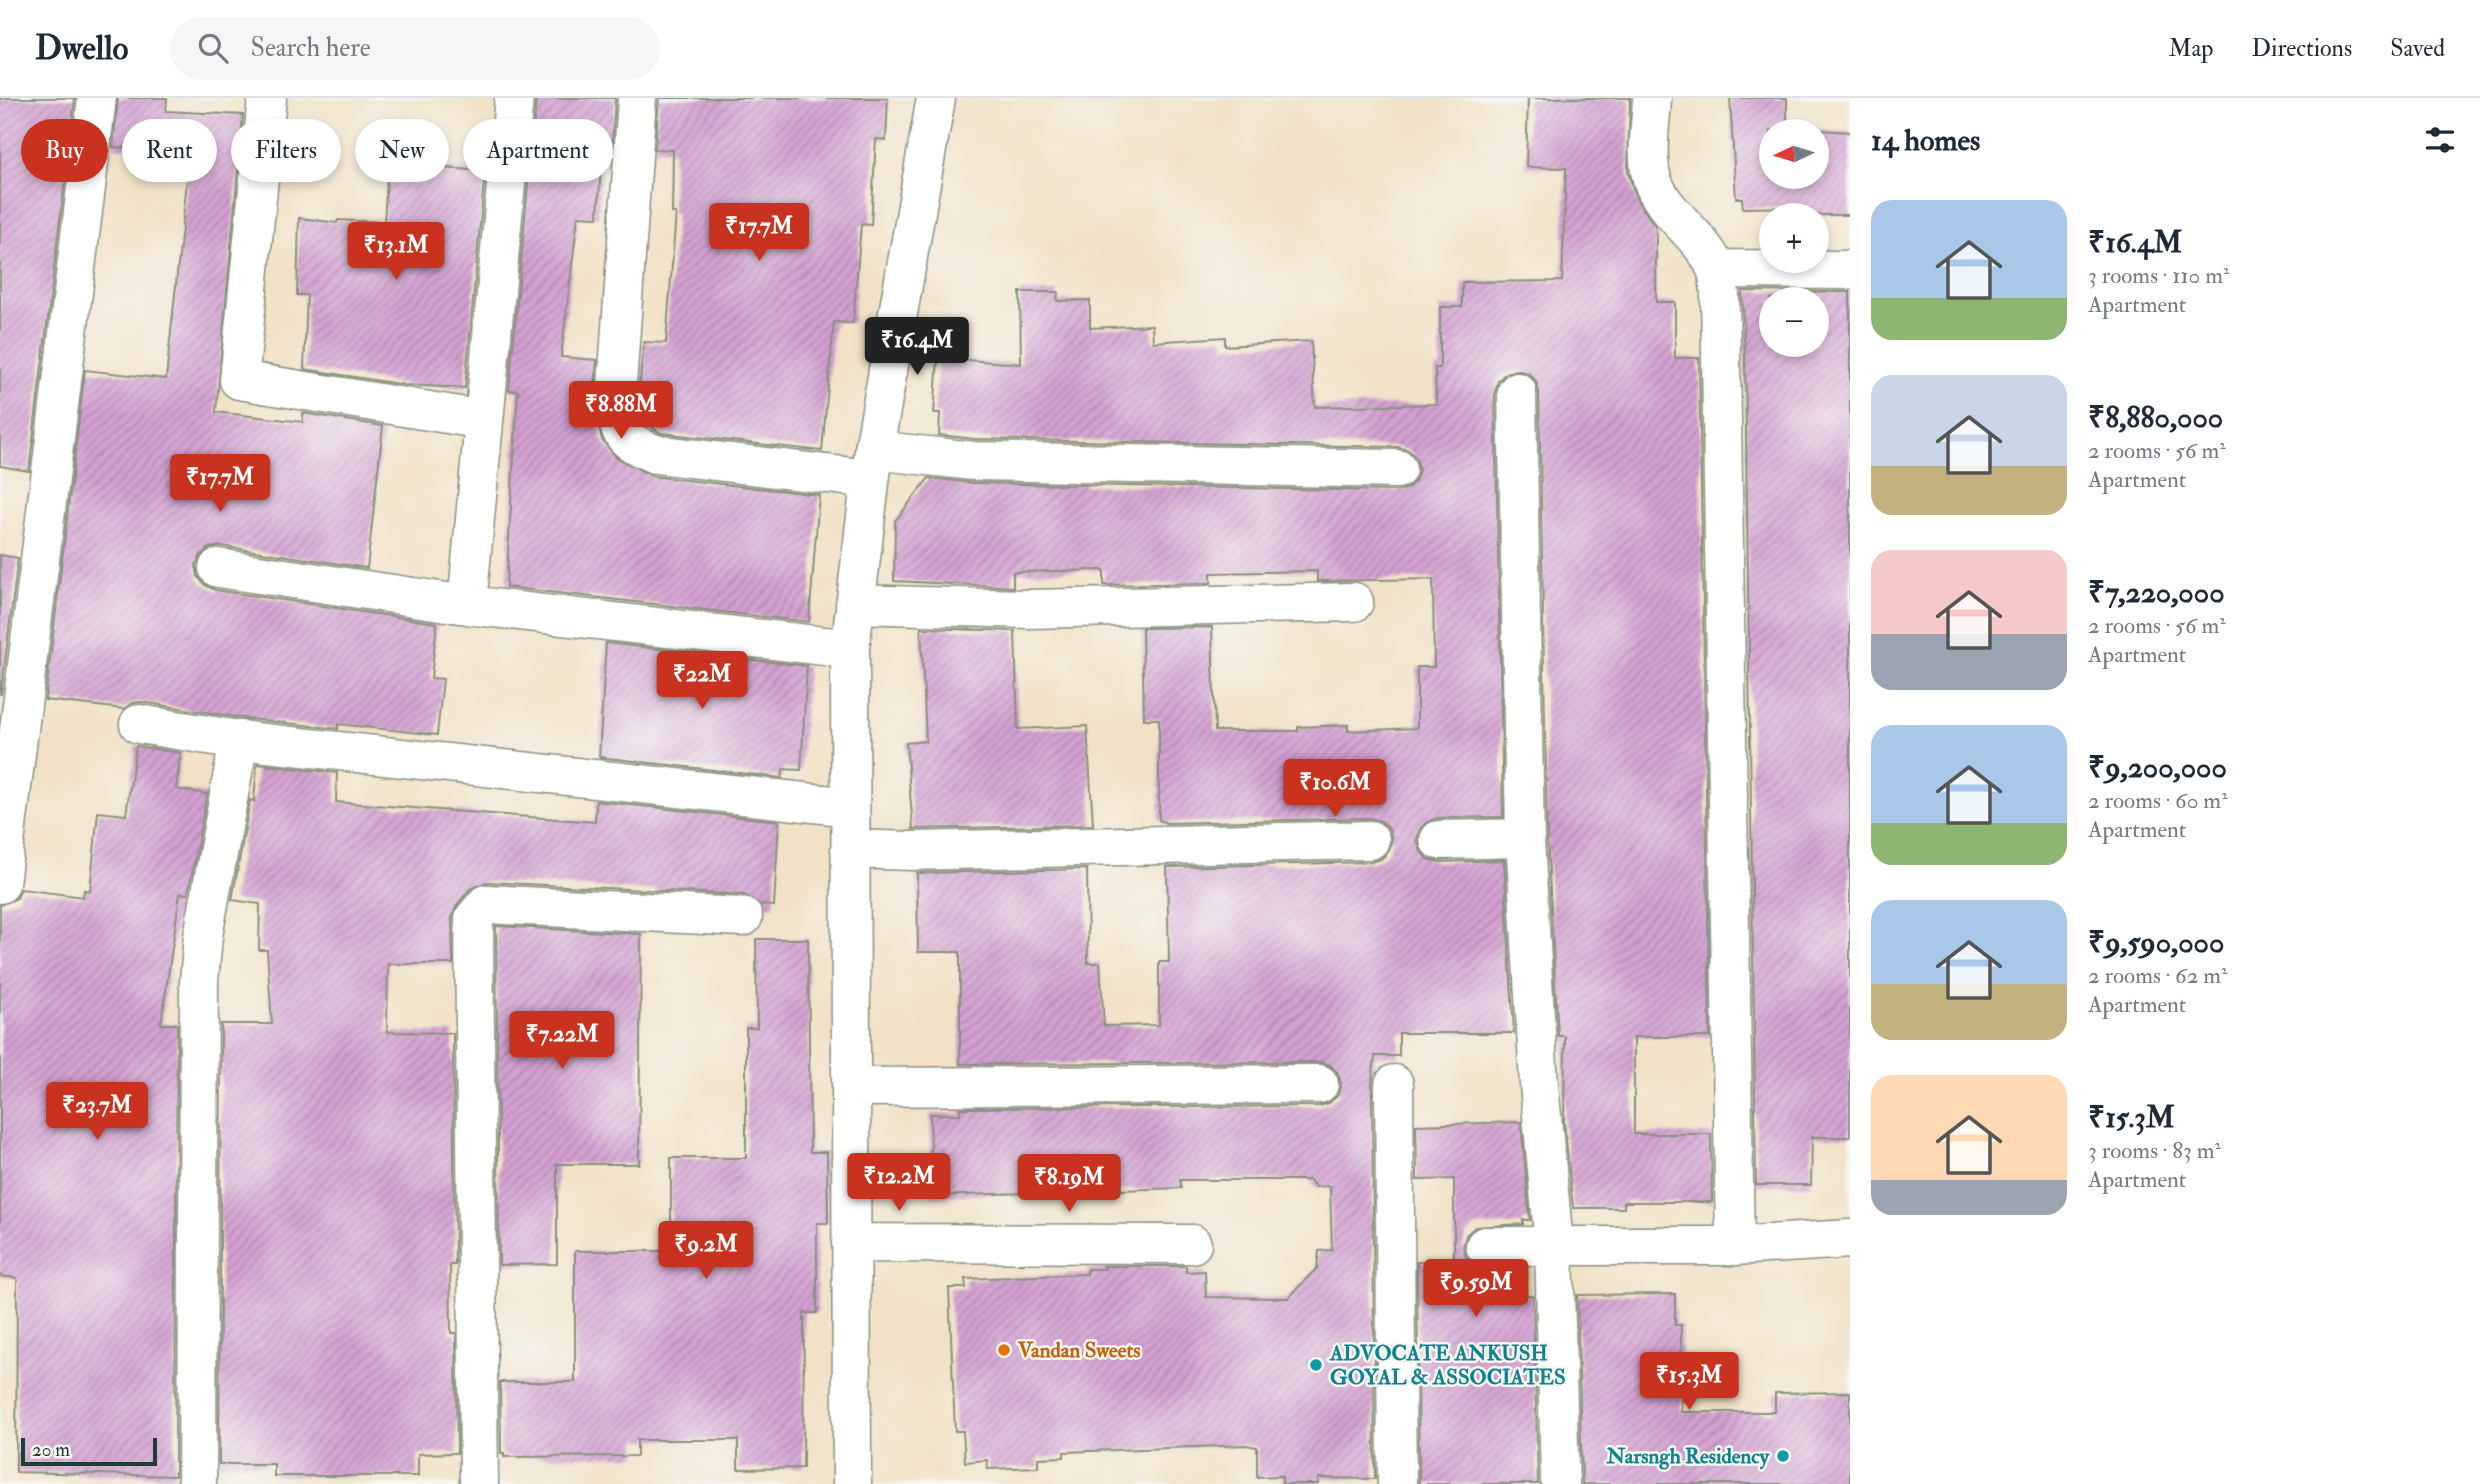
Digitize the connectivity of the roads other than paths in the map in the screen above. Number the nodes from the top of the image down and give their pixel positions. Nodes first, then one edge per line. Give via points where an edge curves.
1 (97, 98) edge
2 (267, 98) edge
3 (514, 98) edge
4 (637, 98) edge
5 (936, 98) edge
6 (1652, 98) edge
7 (1716, 269) junction
8 (1850, 270) edge
9 (1517, 391) dead end
10 (484, 420) junction
11 (872, 465) junction
12 (1397, 469) dead end
13 (218, 568) dead end
14 (1354, 602) dead end
15 (855, 604) junction
16 (467, 605) junction
17 (850, 649) junction
18 (139, 724) dead end
19 (239, 740) junction
20 (850, 807) junction
21 (1525, 838) junction
22 (1370, 840) dead end
23 (1438, 840) dead end
24 (850, 849) junction
25 (0, 884) edge
26 (743, 917) dead end
27 (1319, 1084) dead end
28 (1394, 1084) dead end
29 (851, 1087) junction
30 (1850, 1238) edge
31 (851, 1243) junction
32 (1192, 1244) dead end
33 (1554, 1245) junction
34 (1485, 1246) dead end
35 (1735, 1246) junction
36 (197, 1484) edge
37 (479, 1484) edge
38 (852, 1484) edge
39 (1397, 1484) edge
40 (1560, 1484) edge

1 - 25 street
2 - 10 street via 239,380
3 - 10 street
4 - 11 street via 616,400 617,421 629,442 655,454
5 - 11 street
6 - 7 street via 1653,181
7 - 8 street
7 - 35 street via 1722,313
9 - 21 street
10 - 16 street
11 - 12 street via 973,461
11 - 15 street
13 - 16 street
14 - 15 street via 1028,609
15 - 17 street
16 - 17 street
17 - 20 street
18 - 19 street
19 - 20 street
19 - 36 street via 199,981
20 - 24 street
21 - 23 street
21 - 33 street via 1539,1084
22 - 24 street
24 - 29 street
26 - 37 street via 486,904 474,918
27 - 29 street
28 - 39 street
29 - 31 street
30 - 35 street
31 - 32 street
31 - 38 street
33 - 34 street
33 - 35 street
33 - 40 street

